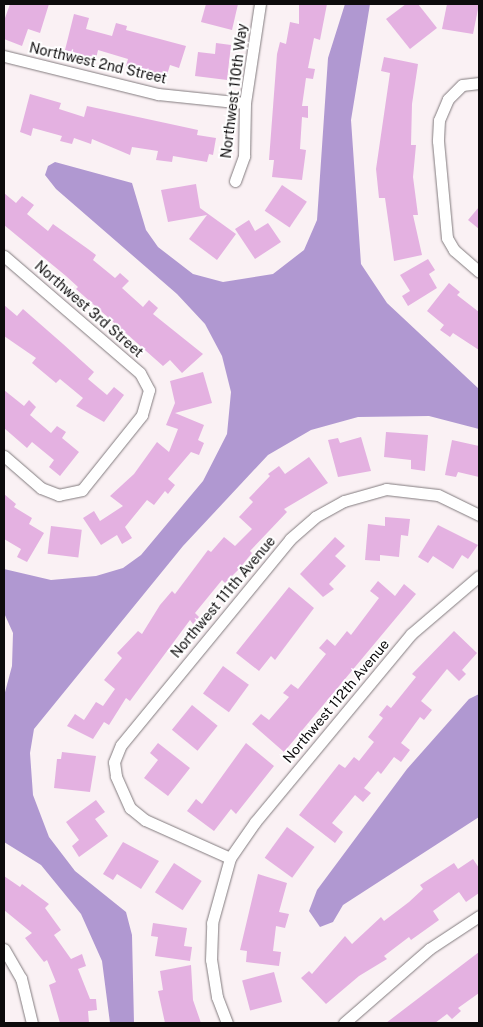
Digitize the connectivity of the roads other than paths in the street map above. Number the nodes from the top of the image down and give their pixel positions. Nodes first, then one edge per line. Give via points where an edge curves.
1 (260, 4) edge
2 (4, 56) edge
3 (479, 83) edge
4 (245, 102) junction
5 (235, 181) dead end
6 (4, 256) edge
7 (479, 272) edge
8 (4, 456) edge
9 (479, 515) edge
10 (479, 576) edge
11 (230, 858) junction
12 (479, 916) edge
13 (4, 948) edge
14 (32, 1023) edge
15 (227, 1023) edge
16 (344, 1023) edge

1 - 4 street, Northwest 110th Way
2 - 4 street, Northwest 2nd Street via 158,94
3 - 7 street via 462,85 448,99 439,120 438,141 447,238 454,250
4 - 5 street, Northwest 110th Way via 244,156
6 - 8 street, Northwest 3rd Street via 140,373 149,390 142,415 82,490 59,495 41,488
9 - 11 street, Northwest 111th Avenue via 438,495 386,489 344,501 315,516 290,539 135,726 114,762 120,792 130,808 145,820
10 - 11 street, Northwest 112th Avenue via 411,634 255,822
11 - 15 street, Northwest 112th Avenue via 212,923 211,950 217,997
12 - 16 street via 428,949
13 - 14 street via 21,978

